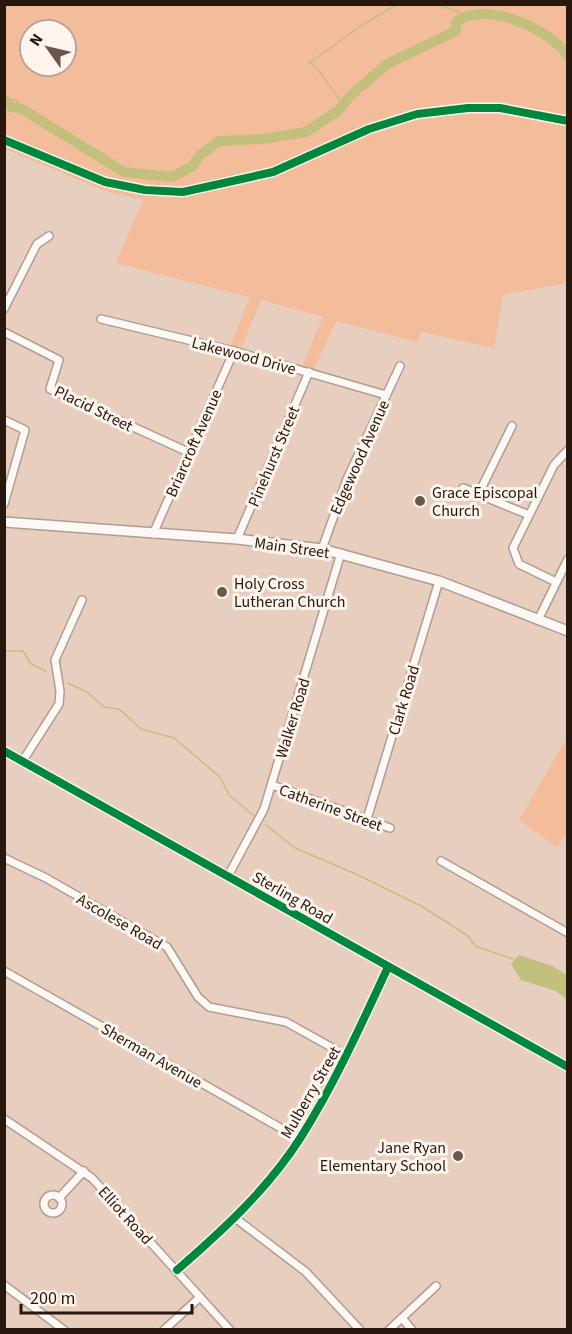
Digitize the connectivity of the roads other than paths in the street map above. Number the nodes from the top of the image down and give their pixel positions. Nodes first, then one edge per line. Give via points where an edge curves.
1 (50, 236) dead end
2 (4, 309) edge
3 (101, 319) dead end
4 (4, 332) edge
5 (234, 351) junction
6 (400, 366) dead end
7 (309, 372) junction
8 (386, 395) junction
9 (4, 420) edge
10 (512, 426) dead end
11 (567, 450) edge
12 (188, 452) junction
13 (463, 488) dead end
14 (479, 493) junction
15 (4, 504) edge
16 (529, 515) junction
17 (4, 522) edge
18 (153, 534) junction
19 (237, 540) junction
20 (322, 549) junction
21 (341, 553) junction
22 (567, 559) edge
23 (439, 581) junction
24 (556, 582) junction
25 (82, 600) dead end
26 (538, 620) junction
27 (567, 631) edge
28 (4, 752) edge
29 (22, 762) junction
30 (272, 785) junction
31 (367, 819) junction
32 (390, 828) dead end
33 (4, 858) edge
34 (441, 861) dead end
35 (228, 876) junction
36 (567, 933) edge
37 (388, 967) junction
38 (4, 971) edge
39 (347, 1056) junction
40 (567, 1067) edge
41 (4, 1119) edge
42 (300, 1139) junction
43 (84, 1171) junction
44 (59, 1198) dead end
45 (235, 1218) junction
46 (177, 1270) junction
47 (4, 1285) edge
48 (436, 1286) dead end
49 (201, 1297) junction
50 (402, 1318) junction
51 (64, 1329) edge
52 (164, 1329) edge
53 (230, 1329) edge
54 (360, 1329) edge
55 (389, 1329) edge
56 (412, 1329) edge

1 - 2 street via 37,244
3 - 5 street, Lakewood Drive
4 - 12 street, Placid Street via 59,360 50,389
5 - 7 street, Lakewood Drive
5 - 12 street, Briarcroft Avenue
6 - 8 street, Edgewood Avenue
7 - 8 street, Lakewood Drive
7 - 19 street, Pinehurst Street
8 - 20 street, Edgewood Avenue via 336,507
9 - 15 street via 25,430
10 - 14 street
11 - 16 street via 554,465
12 - 18 street, Briarcroft Avenue
13 - 14 street
14 - 16 street
16 - 24 street via 513,548 514,555 519,564
17 - 18 main road, Main Street
18 - 19 main road, Main Street
19 - 20 main road, Main Street
20 - 21 main road, Main Street
21 - 23 main road, Main Street
21 - 30 street, Walker Road
22 - 24 street
23 - 26 main road, Main Street
23 - 31 street, Clark Road
24 - 26 street
25 - 29 street via 55,660 59,704
26 - 27 main road, Main Street
28 - 29 street, Sterling Road
29 - 35 street, Sterling Road
30 - 31 street, Catherine Street
30 - 35 street, Walker Road via 259,823
31 - 32 street, Catherine Street
33 - 39 street, Ascolese Road via 167,947 198,997 209,1007 286,1022
34 - 36 street
35 - 37 street, Sterling Road
37 - 39 street, Mulberry Street
37 - 40 street, Sterling Road
38 - 42 street, Sherman Avenue
39 - 42 street, Mulberry Street
41 - 43 street, Elliot Road
42 - 45 street, Mulberry Street
43 - 44 street
43 - 46 street, Elliot Road
45 - 46 street, Mulberry Street
45 - 54 street via 299,1266
46 - 49 street, Elliot Road
47 - 51 street
48 - 50 street
49 - 52 street
49 - 53 street, Elliot Road
50 - 55 street
50 - 56 street

